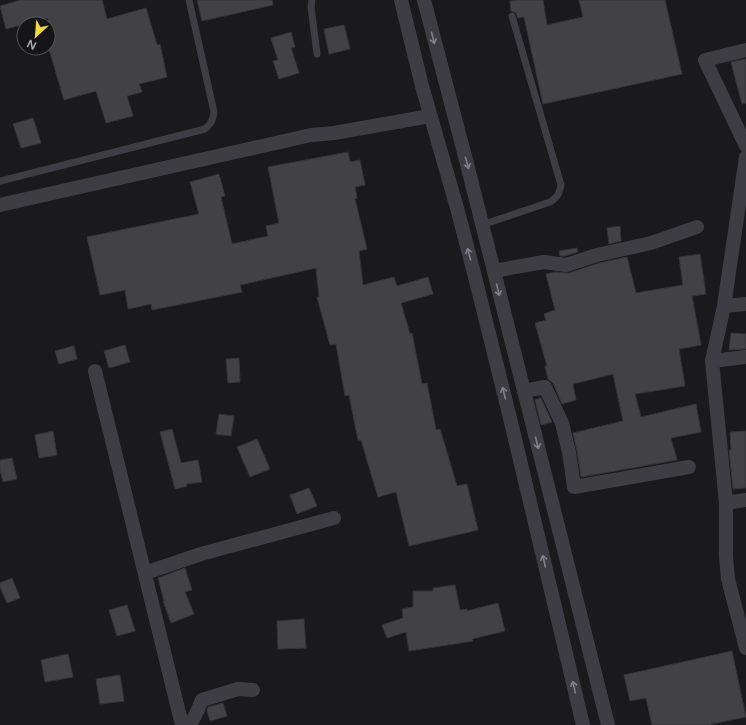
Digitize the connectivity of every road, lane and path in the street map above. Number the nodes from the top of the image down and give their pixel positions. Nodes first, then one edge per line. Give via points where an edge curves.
1 (189, 0) edge
2 (312, 0) edge
3 (401, 0) edge
4 (424, 0) edge
5 (512, 16) dead end
6 (746, 50) edge
7 (317, 54) dead end
8 (446, 84) junction
9 (422, 86) junction
10 (430, 116) junction
11 (746, 146) edge
12 (746, 157) edge
13 (0, 181) edge
14 (0, 205) edge
15 (478, 207) junction
16 (457, 208) junction
17 (482, 225) junction
18 (697, 227) dead end
19 (494, 272) junction
20 (746, 304) edge
21 (724, 306) junction
22 (746, 357) edge
23 (712, 361) junction
24 (95, 371) dead end
25 (524, 391) junction
26 (530, 414) junction
27 (510, 418) junction
28 (688, 467) dead end
29 (746, 500) edge
30 (726, 503) junction
31 (334, 518) dead end
32 (145, 573) junction
33 (746, 648) edge
34 (253, 690) dead end
35 (182, 725) edge
36 (190, 725) edge
37 (583, 725) edge
38 (608, 725) edge

1 - 13 lane via 214,112 211,124 205,129
2 - 7 lane
3 - 9 street
4 -> 8 street
5 - 17 lane via 561,185 559,194 550,202
6 - 11 street via 705,60
8 - 9 street
8 -> 15 street
9 - 10 street
10 - 14 street via 311,135
10 - 16 street
12 - 21 street
15 - 16 street
15 - 17 street
27 -> 16 street
17 - 19 street
18 - 19 street via 651,243 566,265 544,262
19 -> 25 street
20 - 21 street
21 - 23 street
22 - 23 street
23 - 30 street
24 - 32 street
25 - 26 street
25 - 28 street via 545,387 562,423 574,487
26 - 27 street
26 -> 38 street
37 -> 27 street
29 - 30 street
30 - 33 street via 728,579
31 - 32 street via 201,554
32 - 35 street
34 - 36 street via 238,689 202,700

